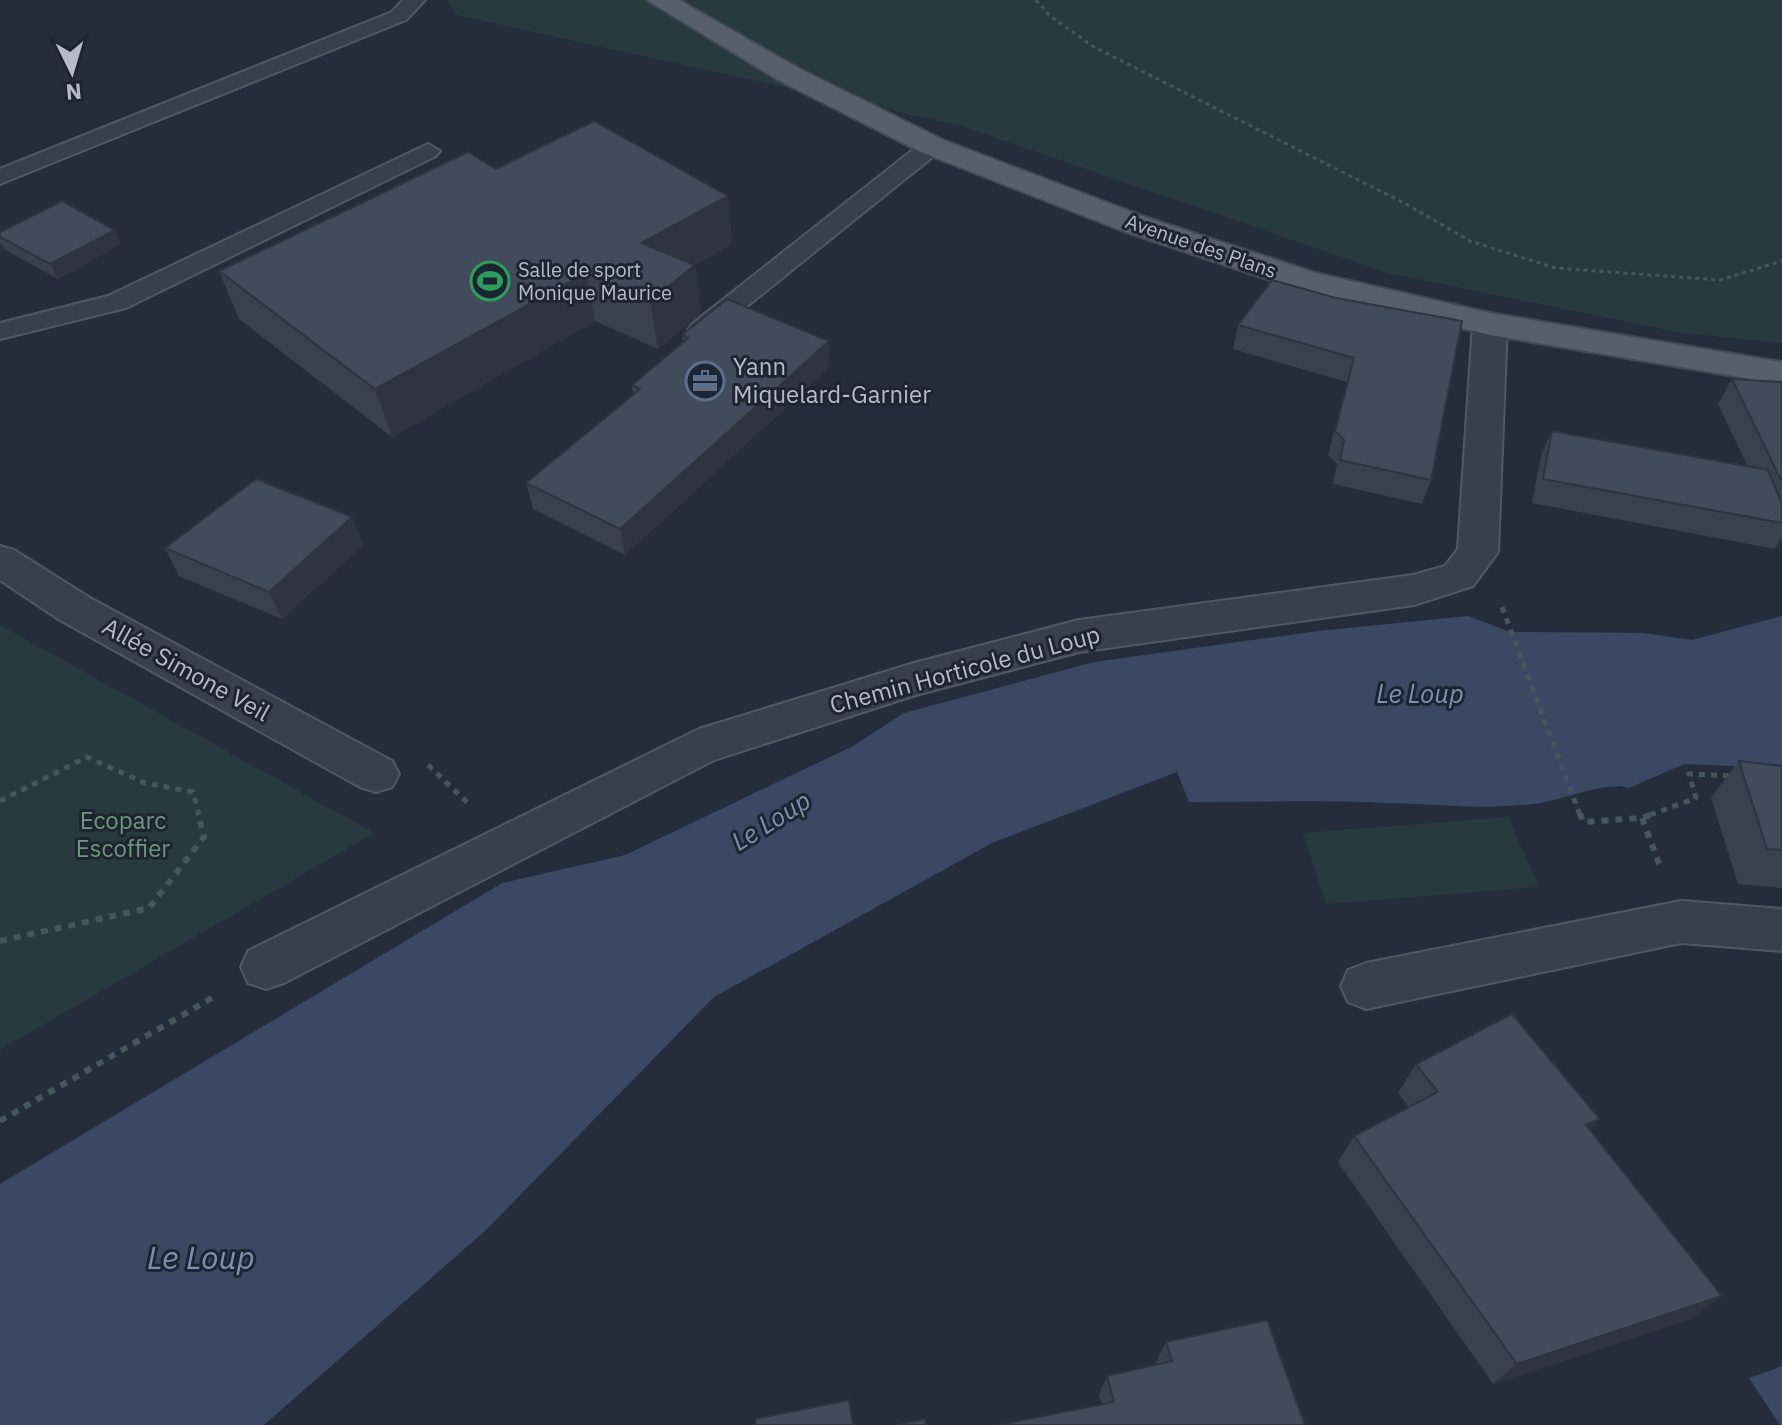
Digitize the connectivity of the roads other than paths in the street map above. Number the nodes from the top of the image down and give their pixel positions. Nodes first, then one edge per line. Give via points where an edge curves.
1 (415, 0) edge
2 (660, 0) edge
3 (932, 146) junction
4 (428, 151) dead end
5 (0, 177) edge
6 (1490, 324) junction
7 (0, 331) edge
8 (684, 344) edge
9 (1782, 373) edge
10 (0, 560) edge
11 (376, 774) road end
12 (1782, 930) edge
13 (266, 967) road end
14 (1366, 986) dead end

1 - 5 lane via 399,16
2 - 3 main road, Avenue des Plans via 788,74
3 - 6 main road, Avenue des Plans via 1134,224 1306,281
3 - 8 lane
4 - 7 lane via 117,302
6 - 9 main road, Avenue des Plans
6 - 13 street, Chemin Horticole du Loup via 1478,552 1459,576 1414,590 1079,636 914,679 699,747
10 - 11 street, Allée Simone Veil via 75,609
12 - 14 street via 1681,922

